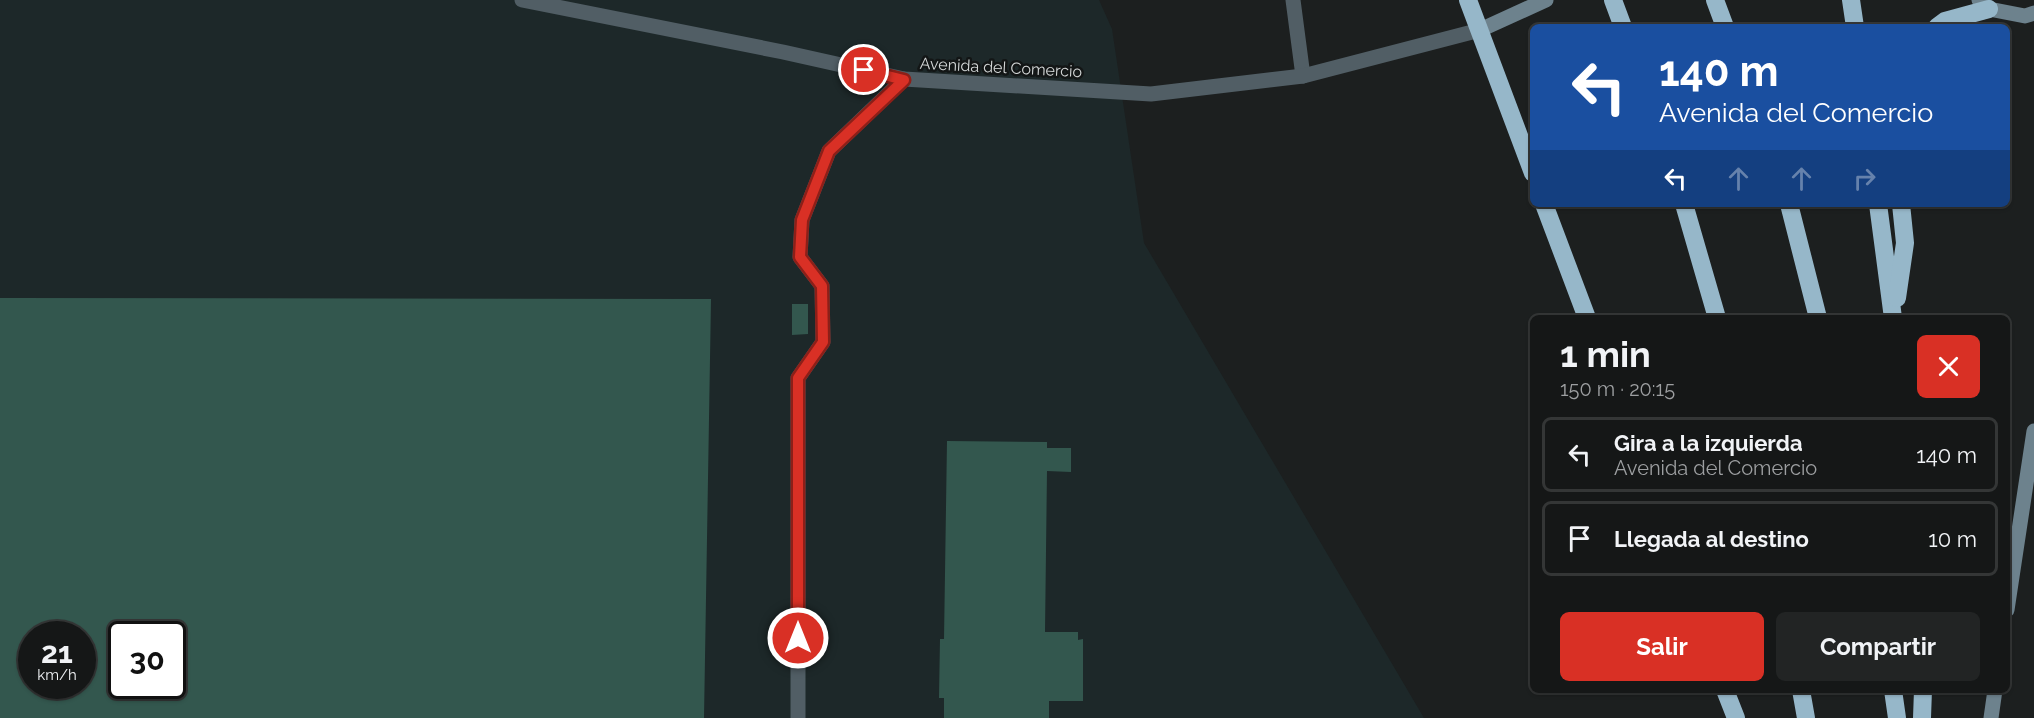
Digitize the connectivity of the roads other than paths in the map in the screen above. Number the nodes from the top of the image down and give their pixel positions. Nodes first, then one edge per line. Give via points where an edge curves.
1 (522, 0) edge
2 (1293, 0) edge
3 (1468, 0) edge
4 (1546, 0) edge
5 (1613, 0) edge
6 (1715, 0) edge
7 (1851, 0) edge
8 (1984, 5) edge
9 (2031, 17) edge
10 (1622, 24) edge
11 (1724, 24) edge
12 (1855, 24) edge
13 (1941, 24) edge
14 (1480, 30) junction
15 (1303, 76) junction
16 (904, 80) junction
17 (1530, 165) edge
18 (1546, 207) edge
19 (1685, 207) edge
20 (1790, 207) edge
21 (1878, 207) edge
22 (1901, 207) edge
23 (1586, 315) edge
24 (1716, 315) edge
25 (1817, 315) edge
26 (1894, 315) edge
27 (1894, 315) edge
28 (2034, 431) edge
29 (2010, 590) edge
30 (1726, 693) edge
31 (1802, 693) edge
32 (1893, 693) edge
33 (1923, 693) edge
34 (1995, 693) edge
35 (798, 718) edge
36 (1736, 718) edge
37 (1806, 718) edge
38 (1897, 718) edge
39 (1922, 718) edge
40 (1991, 718) edge

1 - 16 street, Avenida del Comercio
2 - 15 street
3 - 14 highway
4 - 14 street
5 - 10 highway
6 - 11 highway
7 - 12 highway
8 - 9 street
8 - 13 highway
14 - 15 street, Avenida del Comercio
14 - 17 highway
15 - 16 street, Avenida del Comercio via 1151,94
16 - 35 street via 829,151 802,220 800,257 822,286 823,342 798,378
18 - 23 highway
19 - 24 highway
20 - 25 highway
21 - 26 highway
22 - 27 highway via 1905,243
28 - 29 street
30 - 36 highway
31 - 37 highway
32 - 38 highway
33 - 39 highway
34 - 40 street

